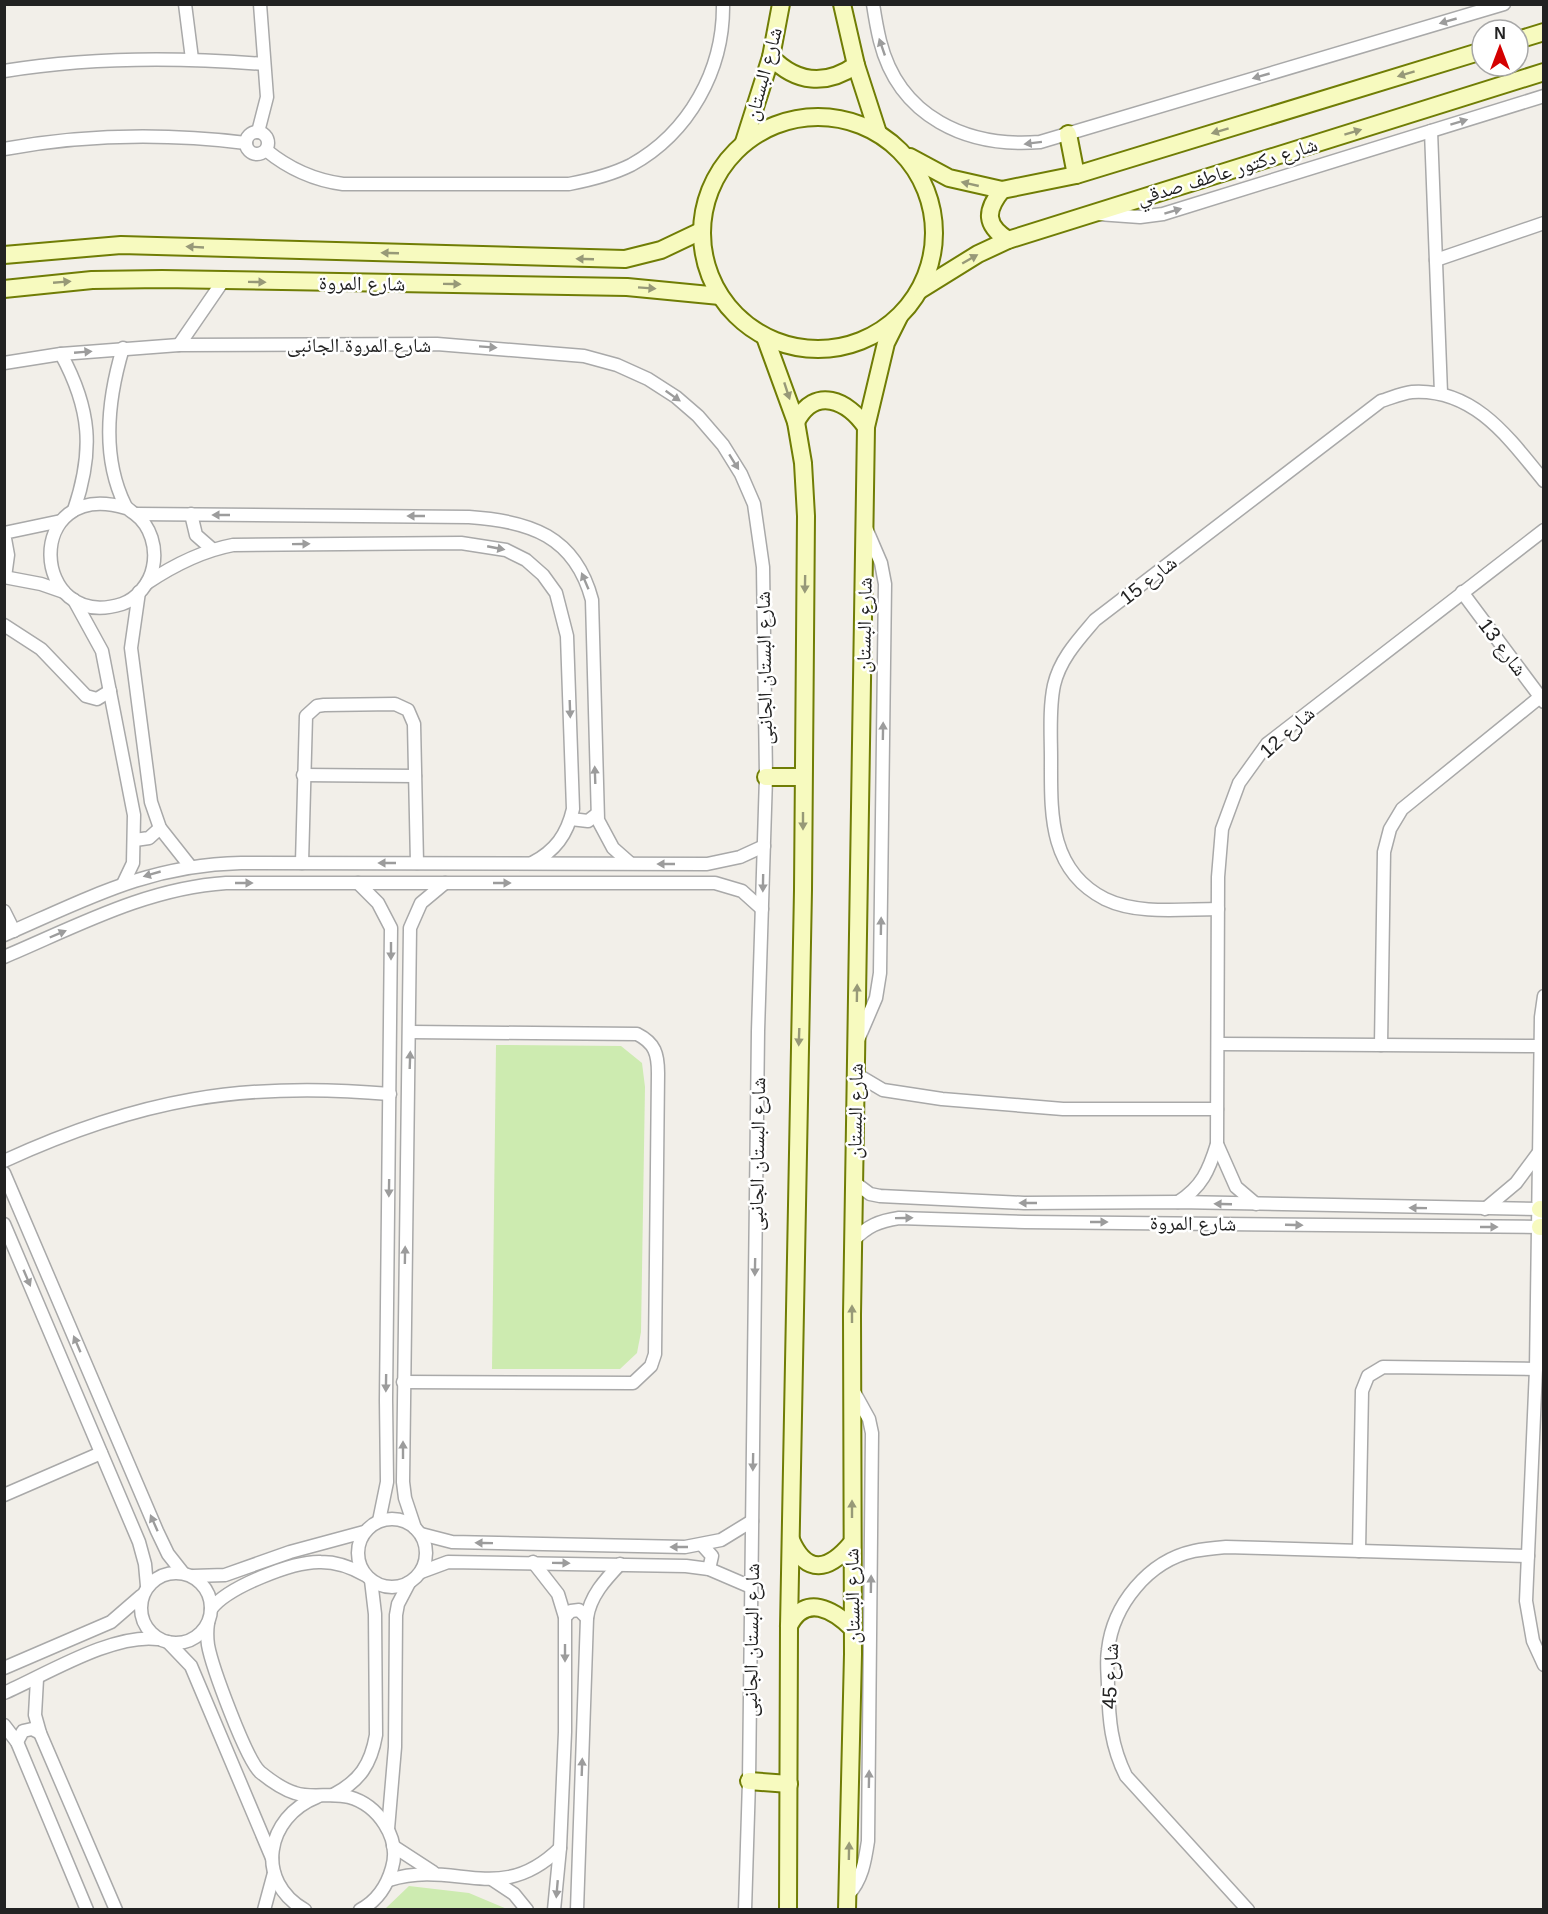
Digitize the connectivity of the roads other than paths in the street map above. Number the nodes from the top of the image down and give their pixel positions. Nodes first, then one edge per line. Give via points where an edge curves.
1 (185, 4) edge
2 (260, 4) edge
3 (723, 4) edge
4 (781, 4) edge
5 (842, 4) edge
6 (873, 4) edge
7 (1504, 4) edge
8 (1470, 55) edge
9 (771, 57) junction
10 (192, 59) junction
11 (263, 64) junction
12 (855, 65) junction
13 (4, 71) edge
14 (1544, 72) edge
15 (1544, 96) edge
16 (1431, 131) junction
17 (258, 132) junction
18 (878, 133) junction
19 (1068, 134) junction
20 (744, 142) junction
21 (246, 143) junction
22 (4, 149) edge
23 (266, 150) junction
24 (905, 154) junction
25 (1076, 175) junction
26 (1002, 190) junction
27 (1094, 213) junction
28 (1544, 223) edge
29 (700, 231) junction
30 (1008, 240) junction
31 (4, 255) edge
32 (1436, 260) junction
33 (223, 281) junction
34 (4, 289) edge
35 (920, 290) junction
36 (720, 296) junction
37 (899, 317) junction
38 (765, 337) junction
39 (179, 345) junction
40 (123, 348) junction
41 (61, 354) junction
42 (4, 363) edge
43 (1441, 393) junction
44 (698, 416) joint
45 (796, 422) junction
46 (866, 427) junction
47 (1544, 481) edge
48 (74, 510) junction
49 (131, 511) junction
50 (191, 514) junction
51 (61, 521) junction
52 (1544, 530) edge
53 (4, 532) edge
54 (212, 549) junction
55 (5, 577) edge
56 (143, 588) junction
57 (1462, 592) junction
58 (69, 596) junction
59 (4, 625) edge
60 (110, 691) junction
61 (1542, 699) edge
62 (303, 775) junction
63 (415, 776) junction
64 (766, 777) junction
65 (803, 777) junction
66 (597, 814) junction
67 (571, 819) junction
68 (160, 828) junction
69 (135, 840) junction
70 (764, 846) junction
71 (302, 863) junction
72 (417, 863) junction
73 (479, 863) junction
74 (532, 863) junction
75 (630, 864) junction
76 (701, 864) junction
77 (190, 866) junction
78 (358, 883) junction
79 (445, 883) junction
80 (479, 883) junction
81 (701, 883) junction
82 (123, 884) junction
83 (83, 901) junction
84 (762, 909) junction
85 (1218, 909) junction
86 (4, 911) edge
87 (91, 920) junction
88 (392, 928) junction
89 (410, 928) junction
90 (9, 933) edge
91 (4, 957) edge
92 (1544, 996) edge
93 (411, 1032) junction
94 (1218, 1044) junction
95 (1381, 1045) junction
96 (1540, 1046) junction
97 (856, 1074) junction
98 (390, 1094) junction
99 (1217, 1109) junction
100 (1217, 1144) junction
101 (390, 1149) junction
102 (407, 1150) junction
103 (1540, 1151) junction
104 (4, 1161) edge
105 (4, 1173) edge
106 (854, 1182) junction
107 (1178, 1202) junction
108 (1257, 1205) junction
109 (1485, 1209) junction
110 (1542, 1210) edge
111 (24, 1219) junction
112 (5, 1225) edge
113 (1542, 1227) edge
114 (853, 1241) junction
115 (1536, 1369) junction
116 (403, 1382) junction
117 (852, 1390) junction
118 (100, 1453) junction
119 (1538, 1477) edge
120 (387, 1488) junction
121 (403, 1488) junction
122 (4, 1495) edge
123 (379, 1521) junction
124 (752, 1521) junction
125 (418, 1531) junction
126 (364, 1532) junction
127 (791, 1539) junction
128 (452, 1542) junction
129 (852, 1544) junction
130 (703, 1545) junction
131 (1359, 1551) junction
132 (1528, 1556) junction
133 (451, 1562) junction
134 (533, 1562) junction
135 (620, 1564) junction
136 (709, 1569) junction
137 (421, 1572) junction
138 (188, 1575) junction
139 (368, 1577) junction
140 (409, 1583) junction
141 (751, 1587) junction
142 (145, 1591) junction
143 (211, 1609) junction
144 (565, 1617) junction
145 (587, 1618) junction
146 (208, 1623) junction
147 (789, 1626) junction
148 (853, 1629) junction
149 (163, 1641) junction
150 (1544, 1665) edge
151 (4, 1668) edge
152 (37, 1679) junction
153 (4, 1693) edge
154 (4, 1725) edge
155 (40, 1733) junction
156 (17, 1742) junction
157 (749, 1781) junction
158 (789, 1784) junction
159 (562, 1791) junction
160 (581, 1792) junction
161 (333, 1795) junction
162 (318, 1796) junction
163 (388, 1829) junction
164 (393, 1846) junction
165 (560, 1848) junction
166 (272, 1858) junction
167 (274, 1872) junction
168 (434, 1873) junction
169 (389, 1880) junction
170 (493, 1880) junction
171 (847, 1902) edge
172 (302, 1908) edge
173 (87, 1910) edge
174 (116, 1910) edge
175 (264, 1910) edge
176 (286, 1910) edge
177 (360, 1910) edge
178 (527, 1910) edge
179 (554, 1910) edge
180 (577, 1910) edge
181 (745, 1910) edge
182 (788, 1910) edge
183 (1248, 1910) edge

1 - 10 street
2 - 11 street
3 - 23 street via 720,48 700,98 681,125 631,165 601,177 569,184 343,184 294,171
4 - 9 street, شارع البستان
5 - 12 street
19 -> 6 street via 1010,145 981,141 953,131 928,115 891,70 880,42
7 -> 19 street
8 -> 25 street, شارع دكتور عاطف صدقي
9 - 12 street via 789,72 812,80 842,74
9 - 20 street, شارع البستان
10 - 11 street
10 - 13 street via 108,61
11 - 17 street via 267,97
12 - 18 street
27 -> 14 street, شارع دكتور عاطف صدقي
16 -> 15 street
27 -> 16 street via 1140,217 1163,214
16 - 32 street
17 - 21 street via 249,135
17 - 23 street via 268,139
18 - 20 street via 845,119 810,116 775,124
18 - 24 street
19 - 25 street
20 - 29 street via 712,182
21 - 22 street via 128,135
21 - 23 street via 256,154
26 -> 24 street, شارع دكتور عاطف صدقي via 949,178
24 - 35 street via 932,205 935,234 931,263
25 - 26 street, شارع دكتور عاطف صدقي
26 - 30 street via 992,203 990,218 996,232
27 - 30 street, شارع دكتور عاطف صدقي
28 - 32 street
29 -> 31 street, شارع المروة via 661,250 625,259 139,245 84,246
29 - 36 street via 705,265
35 -> 30 street, شارع دكتور عاطف صدقي
32 - 43 street
34 -> 33 street, شارع المروة via 92,280
33 -> 36 street, شارع المروة via 627,287
33 - 39 street
35 - 37 street
36 - 38 street via 740,320
37 - 38 street via 869,337 835,348 800,348
37 - 46 street, شارع البستان via 886,343
38 -> 45 street
39 - 40 street, شارع المروة الجانبى
39 -> 44 street, شارع المروة الجانبى via 437,344 584,356 648,379
41 -> 40 street, شارع المروة الجانبى
40 - 49 street via 113,380 109,434 115,476
41 - 42 street, شارع المروة الجانبى
41 - 48 street via 75,381 87,432 85,468
43 - 47 street, شارع 15 via 1467,403 1492,420
43 - 85 street, شارع 15 via 1410,392 1372,407 1095,620 1069,649 1054,685 1051,723 1051,820 1060,852 1078,879 1105,898 1136,908
44 -> 64 street, شارع البستان الجانبى via 741,474 754,504 760,532
45 - 46 street via 810,405 835,401 847,405
45 -> 65 street via 806,516
97 -> 46 street, شارع البستان
48 - 49 street via 90,503 108,502
48 - 51 street
49 - 50 street
49 - 56 street via 152,539 153,569
50 - 54 street via 196,535
66 -> 50 street via 592,600 577,563 561,545 533,528 486,518
51 - 53 street
51 - 58 street via 51,542 50,565 55,580
52 - 57 street, شارع 12
53 - 55 street via 8,555
54 - 56 street via 178,564
54 -> 67 street via 233,545 462,543 506,550 526,560 543,574 556,593 567,636
55 - 58 street via 41,584
56 - 58 street via 125,603 108,608 90,607
56 - 68 street via 131,648 151,802
57 - 61 street, شارع 13
57 - 85 street, شارع 12 via 1267,744 1239,783 1222,829
58 - 60 street via 102,651
59 - 60 street via 41,649 86,696 97,699
60 - 69 street via 134,814
61 - 95 street via 1402,809 1390,829 1384,852
62 - 63 street
62 - 63 street via 304,723 311,710 324,705 395,704 412,716
62 - 71 street
63 - 72 street
64 - 65 street
64 - 70 street, شارع البستان الجانبى
65 -> 127 street
66 - 67 street via 588,821
66 - 75 street via 606,839
67 - 74 street via 557,845
68 - 69 street via 149,837
68 - 77 street
69 - 82 street via 133,863
70 - 76 street via 730,861
70 -> 84 street, شارع البستان الجانبى
72 -> 71 street
71 - 77 street
72 - 73 street
73 - 74 street
73 - 80 street
74 - 75 street
76 -> 75 street
76 - 81 street
77 -> 82 street
78 - 79 street
87 -> 78 street via 149,896 196,885
78 - 88 street via 378,903
79 - 80 street
79 - 89 street via 421,903
80 -> 81 street
81 - 84 street via 734,887
82 - 83 street
83 - 87 street
83 - 90 street
84 -> 124 street, شارع البستان الجانبى
85 - 94 street, شارع 12
86 - 90 street
91 -> 87 street
88 - 89 street
88 -> 98 street
89 - 93 street
92 - 96 street
102 -> 93 street
93 - 116 street via 637,1034 649,1040 655,1050 658,1073 655,1353 651,1366 633,1383
94 - 95 street
94 - 99 street, شارع 12
95 - 96 street
96 - 103 street
97 - 99 street via 883,1090 942,1099 1063,1109
97 - 106 street, شارع البستان
98 - 101 street
98 - 104 street via 290,1088 198,1097 129,1112 62,1135
99 - 100 street, شارع 12
100 - 107 street, شارع 12 via 1203,1181
100 - 108 street, شارع 12 via 1236,1187
101 - 102 street
101 -> 120 street
116 -> 102 street
103 - 109 street via 1516,1183
103 - 110 street
105 - 111 street
107 -> 106 street, شارع المروة via 1024,1203 879,1196
106 - 114 street, شارع البستان
108 -> 107 street, شارع المروة
109 -> 108 street, شارع المروة
109 - 110 street, شارع المروة
110 - 113 street
111 - 112 street
138 -> 111 street via 168,1554 157,1531
112 -> 118 street
114 -> 113 street, شارع المروة via 865,1229 899,1218
113 - 115 street
117 -> 114 street, شارع البستان
115 - 119 street
115 - 131 street via 1383,1367 1368,1376 1362,1391
121 -> 116 street
129 -> 117 street, شارع البستان
171 -> 117 street via 857,1886 868,1840 872,1530 872,1433 869,1419
118 - 122 street
118 - 142 street via 142,1553
119 - 132 street
120 - 121 street
120 - 123 street
121 - 125 street
123 - 125 street via 404,1521
123 - 126 street
124 - 130 street via 737,1532
124 - 141 street, شارع البستان الجانبى
125 - 128 street
125 - 137 street via 426,1557
126 - 138 street via 236,1572 214,1577
126 - 139 street via 357,1553
127 - 129 street via 797,1555 808,1564 825,1565 840,1558
127 - 147 street
130 -> 128 street
128 - 133 street
129 - 148 street, شارع البستان
130 - 136 street via 712,1556
131 - 132 street, شارع 45
131 - 183 street, شارع 45 via 1226,1547 1192,1551 1160,1565 1134,1588 1116,1617 1107,1650 1109,1731 1115,1754 1126,1776
132 - 150 street via 1526,1601 1533,1641
133 - 134 street
133 - 137 street
134 -> 135 street
134 - 144 street via 558,1594
135 - 136 street
135 - 145 street via 595,1595
136 - 141 street
137 - 140 street
138 - 142 street via 163,1575
138 - 143 street via 206,1590
139 - 140 street via 393,1587
139 - 143 street via 335,1563 304,1563 227,1594
139 - 161 street via 375,1614 374,1749 359,1778
140 - 163 street via 396,1615
141 - 157 street, شارع البستان الجانبى
142 - 149 street via 141,1615 144,1625
142 - 151 street via 111,1622
143 - 146 street
144 - 145 street via 579,1610
144 -> 159 street
160 -> 145 street
146 - 149 street via 188,1641
146 - 162 street via 210,1656 257,1769 275,1784 296,1793
147 - 148 street via 795,1615 808,1608 824,1608 837,1613
147 - 158 street
171 -> 148 street, شارع البستان
149 - 152 street via 145,1637 119,1642
149 - 166 street via 191,1666
152 - 153 street
152 - 155 street via 35,1715
154 - 156 street
155 - 156 street via 32,1729 23,1731
155 - 174 street
156 - 173 street
157 - 158 street
157 - 181 street, شارع البستان الجانبى
158 - 182 street
159 - 160 street
159 - 165 street
160 - 180 street
161 - 162 street
161 - 163 street via 365,1804
162 - 166 street via 285,1819 274,1841
163 - 164 street
164 - 168 street
164 - 169 street
165 - 170 street via 530,1870
165 -> 179 street
166 - 167 street
167 - 172 street via 280,1886
167 - 175 street
168 - 169 street
168 - 170 street
169 - 177 street via 378,1896
170 - 178 street via 514,1894
172 - 176 street

